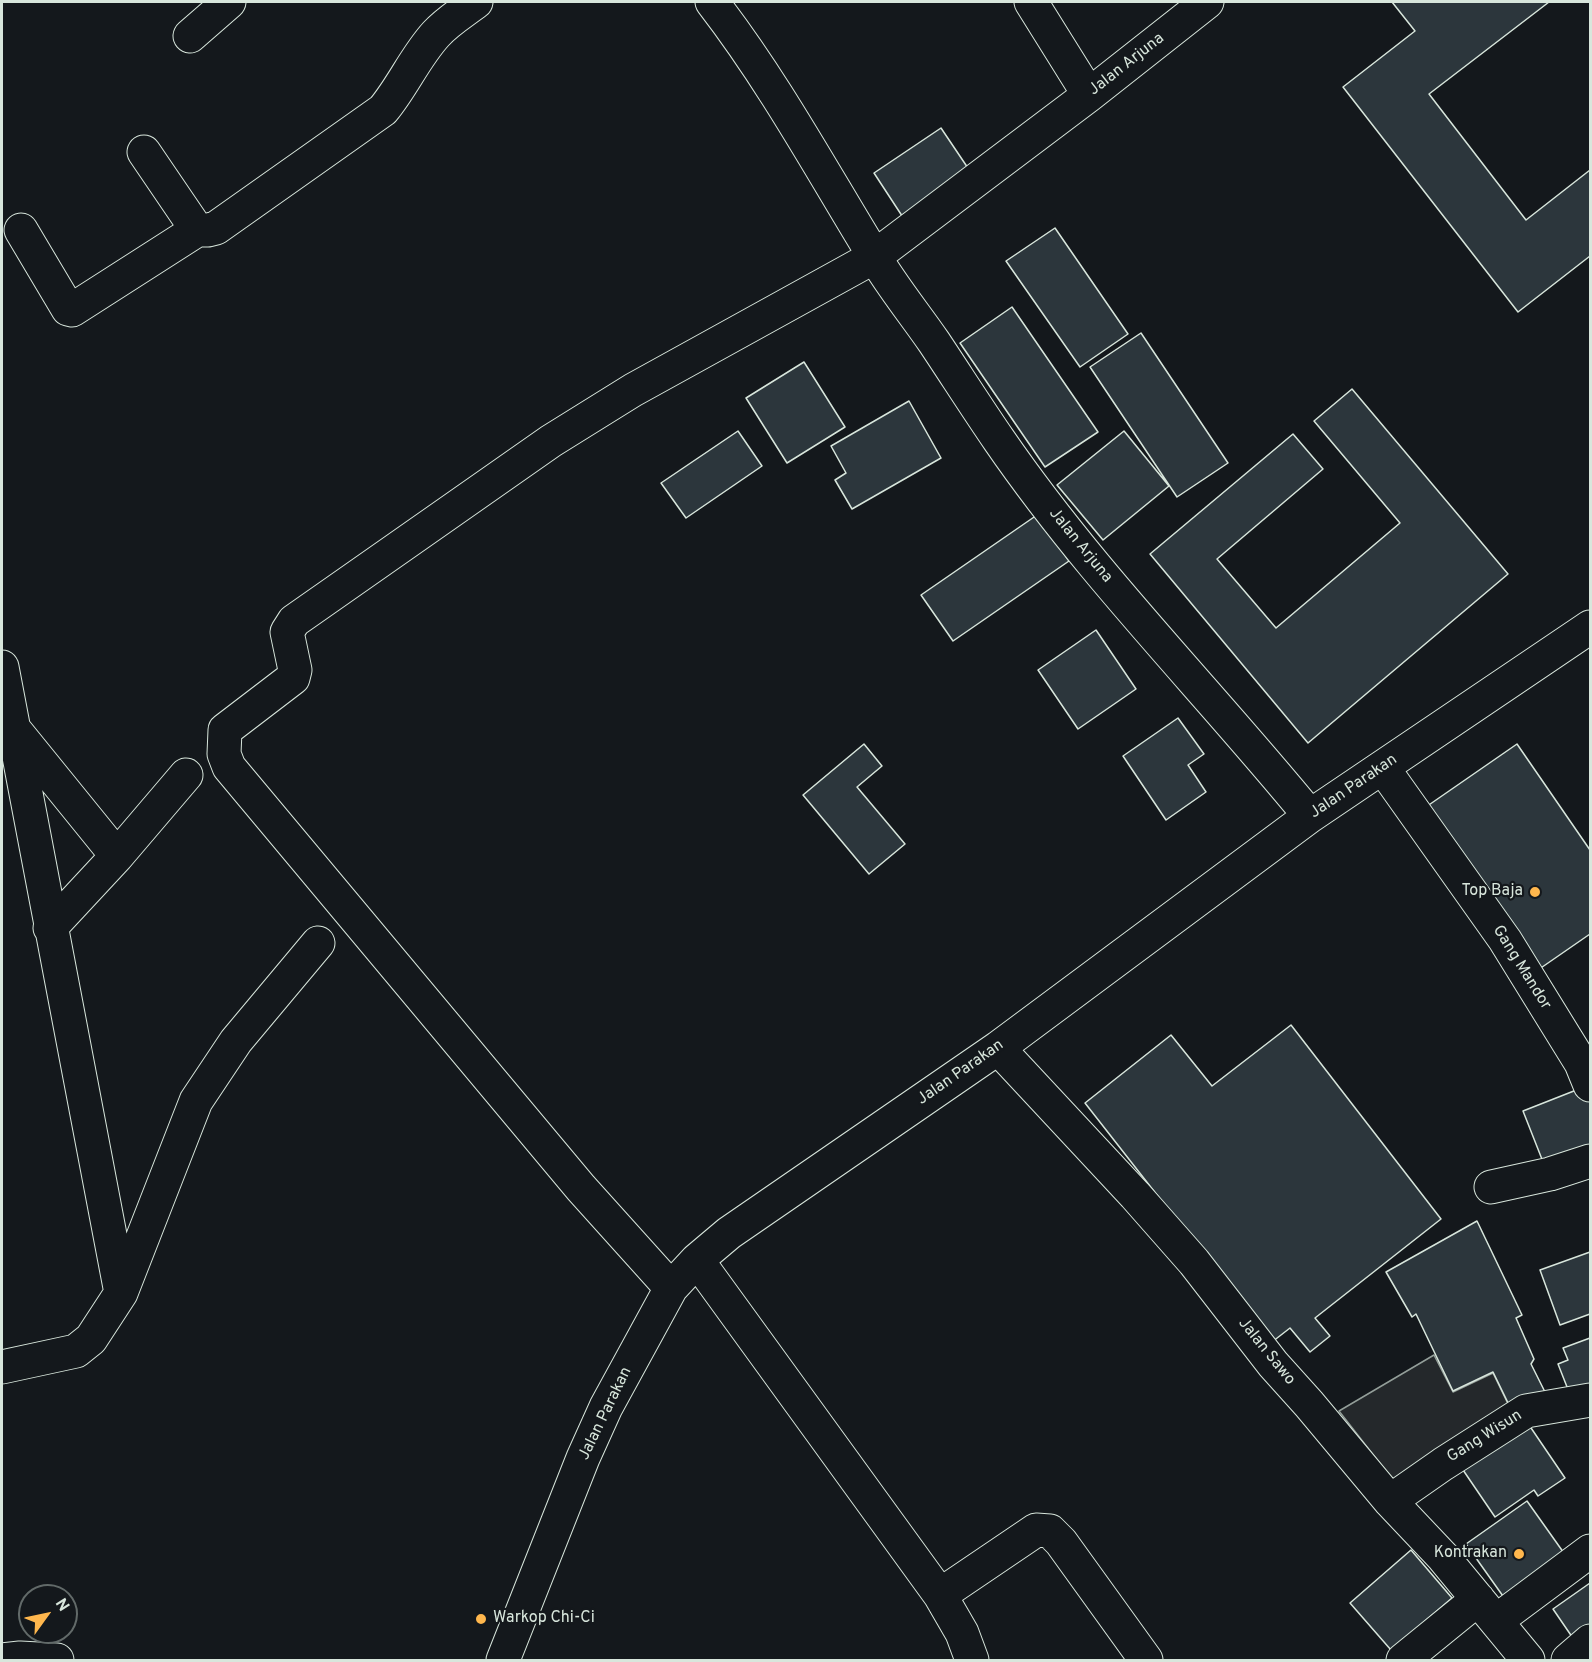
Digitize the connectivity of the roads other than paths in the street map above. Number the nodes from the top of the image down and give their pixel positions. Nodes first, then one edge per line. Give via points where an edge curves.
1 (229, 2) edge
2 (476, 2) edge
3 (712, 2) edge
4 (1031, 2) edge
5 (1207, 2) edge
6 (190, 36) dead end
7 (1089, 95) junction
8 (144, 152) dead end
9 (21, 230) dead end
10 (196, 230) junction
11 (874, 257) junction
12 (1590, 627) edge
13 (2, 667) edge
14 (12, 727) junction
15 (1383, 768) junction
16 (186, 775) dead end
17 (1310, 816) junction
18 (117, 856) junction
19 (51, 928) junction
20 (318, 943) dead end
21 (998, 1048) junction
22 (1590, 1085) edge
23 (1590, 1161) edge
24 (1491, 1187) dead end
25 (697, 1260) junction
26 (671, 1288) junction
27 (121, 1293) junction
28 (2, 1367) edge
29 (1590, 1400) edge
30 (1390, 1501) junction
31 (1590, 1551) edge
32 (940, 1595) junction
33 (1487, 1610) junction
34 (1590, 1641) edge
35 (2, 1660) edge
36 (57, 1660) edge
37 (503, 1660) edge
38 (972, 1660) edge
39 (1146, 1660) edge
40 (1403, 1660) edge
41 (1528, 1660) edge
42 (1568, 1660) edge

1 - 6 street
2 - 10 street via 435,35 383,110 216,228
3 - 11 street, Jalan Arjuna via 809,145
4 - 7 street
5 - 7 street, Jalan Arjuna
7 - 11 street, Jalan Arjuna
8 - 10 street
9 - 10 street via 72,310
11 - 17 street, Jalan Arjuna via 1000,442 1055,515
11 - 26 street via 633,390 551,441 294,621 287,632 295,670 293,678 225,729 224,754 229,767 581,1188
12 - 15 street, Jalan Parakan
13 - 14 street
14 - 18 street
14 - 19 street
15 - 17 street, Jalan Parakan
15 - 22 street, Gang Mandor via 1505,940 1581,1063
16 - 18 street
17 - 21 street, Jalan Parakan
18 - 19 street
19 - 27 street
20 - 27 street via 236,1041 196,1101
21 - 25 street, Jalan Parakan via 729,1233
21 - 30 street, Jalan Sawo via 1194,1262
23 - 24 street
25 - 26 street, Jalan Parakan
25 - 32 street
26 - 37 street, Jalan Parakan via 606,1407
27 - 28 street via 91,1339 76,1351
29 - 30 street, Gang Wisun via 1526,1411
30 - 33 street, Jalan Sawo
31 - 33 street
32 - 38 street
32 - 39 street via 1036,1530 1050,1532 1062,1542
33 - 40 street
33 - 41 street, Jalan Sawo
34 - 42 street
35 - 36 street

